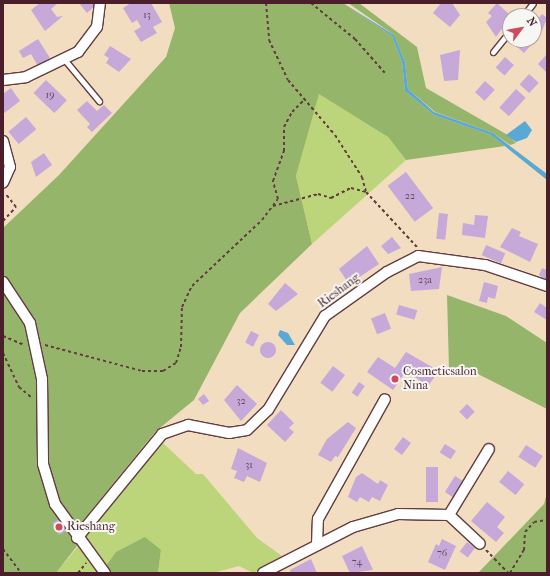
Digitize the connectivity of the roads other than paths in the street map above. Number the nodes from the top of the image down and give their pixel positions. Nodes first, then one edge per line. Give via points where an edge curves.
1 (100, 3) edge
2 (502, 41) edge
3 (493, 52) dead end
4 (64, 59) junction
5 (3, 80) edge
6 (99, 101) dead end
7 (3, 140) edge
8 (3, 183) edge
9 (3, 282) edge
10 (547, 286) edge
11 (385, 399) dead end
12 (489, 449) dead end
13 (449, 515) junction
14 (77, 538) junction
15 (480, 544) road end
16 (317, 545) junction
17 (105, 573) edge
18 (263, 573) edge

1 - 4 street via 97,27 78,52
2 - 3 lane
4 - 5 street via 26,78
4 - 6 lane
7 - 8 street via 10,167
9 - 14 street via 30,323 42,379 43,464 55,504
10 - 14 street, Rieshang via 485,265 418,256 387,272 325,316 268,410 246,430 229,432 188,425 162,434
11 - 16 street via 318,519
12 - 13 street
13 - 15 street
13 - 16 street via 398,514 360,525
14 - 17 street
16 - 18 street

